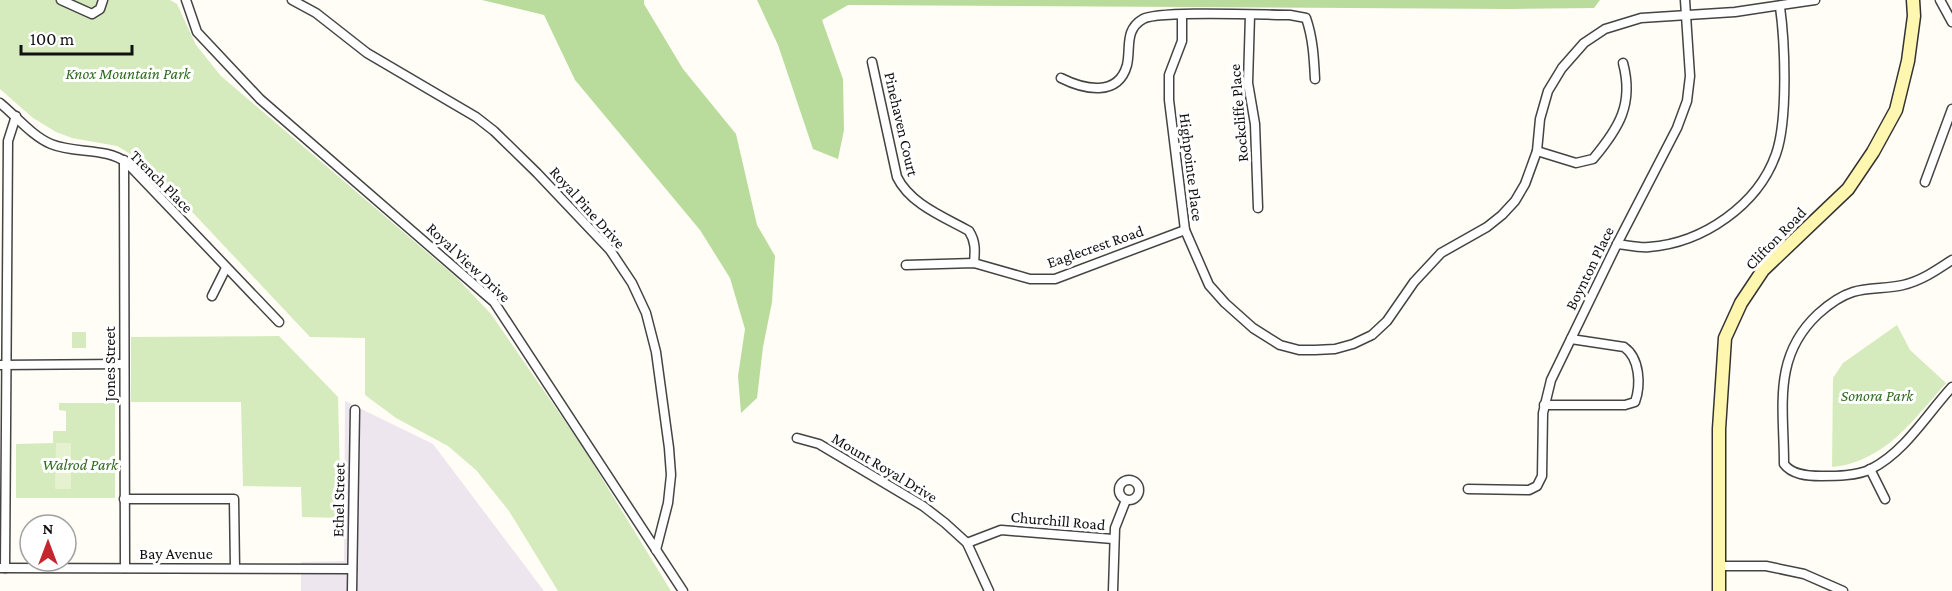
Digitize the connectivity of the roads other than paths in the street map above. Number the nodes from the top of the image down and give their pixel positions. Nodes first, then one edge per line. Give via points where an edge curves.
1 (61, 0) edge
2 (103, 0) edge
3 (186, 0) edge
4 (292, 0) edge
5 (1685, 0) edge
6 (1815, 0) edge
7 (1913, 0) edge
8 (1940, 0) edge
9 (1780, 7) junction
10 (1686, 14) junction
11 (1182, 15) junction
12 (1250, 15) junction
13 (1952, 22) edge
14 (872, 62) dead end
15 (1623, 63) dead end
16 (1061, 78) dead end
17 (1315, 79) dead end
18 (0, 103) edge
19 (1952, 109) edge
20 (16, 117) junction
21 (1537, 151) junction
22 (124, 160) junction
23 (1925, 182) dead end
24 (1258, 208) dead end
25 (1185, 230) junction
26 (1617, 244) junction
27 (4, 248) edge
28 (1952, 260) edge
29 (974, 263) junction
30 (906, 265) dead end
31 (226, 268) junction
32 (212, 296) dead end
33 (279, 322) dead end
34 (1571, 339) junction
35 (124, 364) junction
36 (3, 365) edge
37 (1952, 387) edge
38 (1544, 405) junction
39 (355, 410) dead end
40 (797, 438) dead end
41 (1870, 469) junction
42 (1468, 489) dead end
43 (124, 499) junction
44 (1885, 499) dead end
45 (1126, 500) dead end
46 (1113, 539) junction
47 (967, 543) junction
48 (656, 550) junction
49 (1720, 566) junction
50 (3, 568) edge
51 (125, 568) junction
52 (235, 568) junction
53 (352, 569) junction
54 (352, 591) edge
55 (683, 591) edge
56 (989, 591) edge
57 (1113, 591) edge
58 (1719, 591) edge
59 (1843, 591) edge

1 - 2 street via 92,14 100,9
3 - 48 street, Royal View Drive via 197,32 260,99 494,302
4 - 48 street, Royal Pine Drive via 316,13 367,53 494,131 610,250 632,283 646,313 656,352 669,448 668,503
5 - 10 street, Boynton Place
6 - 9 street, Highpointe Place
7 - 49 main road, Clifton Road via 1908,61 1896,110 1873,152 1848,189 1763,270 1741,303 1725,338 1719,429
8 - 13 street
9 - 10 street, Highpointe Place
9 - 26 street via 1782,131 1776,155 1760,184 1742,206 1700,234 1648,248
10 - 21 street, Highpointe Place via 1616,24 1584,43 1548,91
10 - 26 street, Boynton Place via 1690,76 1687,101
11 - 12 street
11 - 16 street via 1146,17 1138,22 1128,39 1126,65 1112,85 1096,89
11 - 25 street, Highpointe Place via 1182,41 1169,75 1169,100
12 - 17 street via 1306,18
12 - 24 street, Rockcliffe Place via 1248,83 1255,124
14 - 29 street, Pinehaven Court via 902,189 969,231 976,248
15 - 21 street via 1627,99 1619,124 1593,159 1576,163
18 - 20 street, Trench Place
19 - 23 street
20 - 22 street, Trench Place via 52,144
20 - 27 street via 8,141
21 - 25 street, Highpointe Place via 1525,184 1502,215 1468,240 1441,253 1372,335 1335,349 1299,350 1280,345 1253,328 1209,285
22 - 31 street, Trench Place
22 - 35 street, Jones Street
25 - 29 street, Eaglecrest Road via 1054,279 1030,279
26 - 34 street, Boynton Place
27 - 36 street
28 - 41 street via 1928,276 1904,285 1853,292 1835,301 1809,322 1788,356 1784,374 1784,464 1788,470 1808,476 1838,476
29 - 30 street, Eaglecrest Road
31 - 32 street
31 - 33 street, Trench Place
34 - 38 street, Boynton Place
34 - 38 street via 1624,347 1631,352 1637,363 1635,402
35 - 36 street
35 - 43 street, Jones Street
36 - 50 street
37 - 41 street via 1899,449
38 - 42 street, Boynton Place via 1542,476 1537,486 1528,490
39 - 53 street, Ethel Street
40 - 47 street, Mount Royal Drive via 819,444 923,506
41 - 44 street
43 - 51 street, Jones Street
43 - 52 street via 234,499
45 - 46 street
46 - 47 street, Churchill Road via 1001,530
46 - 57 street
47 - 56 street, Mount Royal Drive
48 - 55 street, Royal View Drive
49 - 58 main road, Clifton Road
49 - 59 street via 1766,566 1804,574
50 - 51 street, Bay Avenue
51 - 52 street, Bay Avenue
52 - 53 street, Bay Avenue
53 - 54 street, Ethel Street

